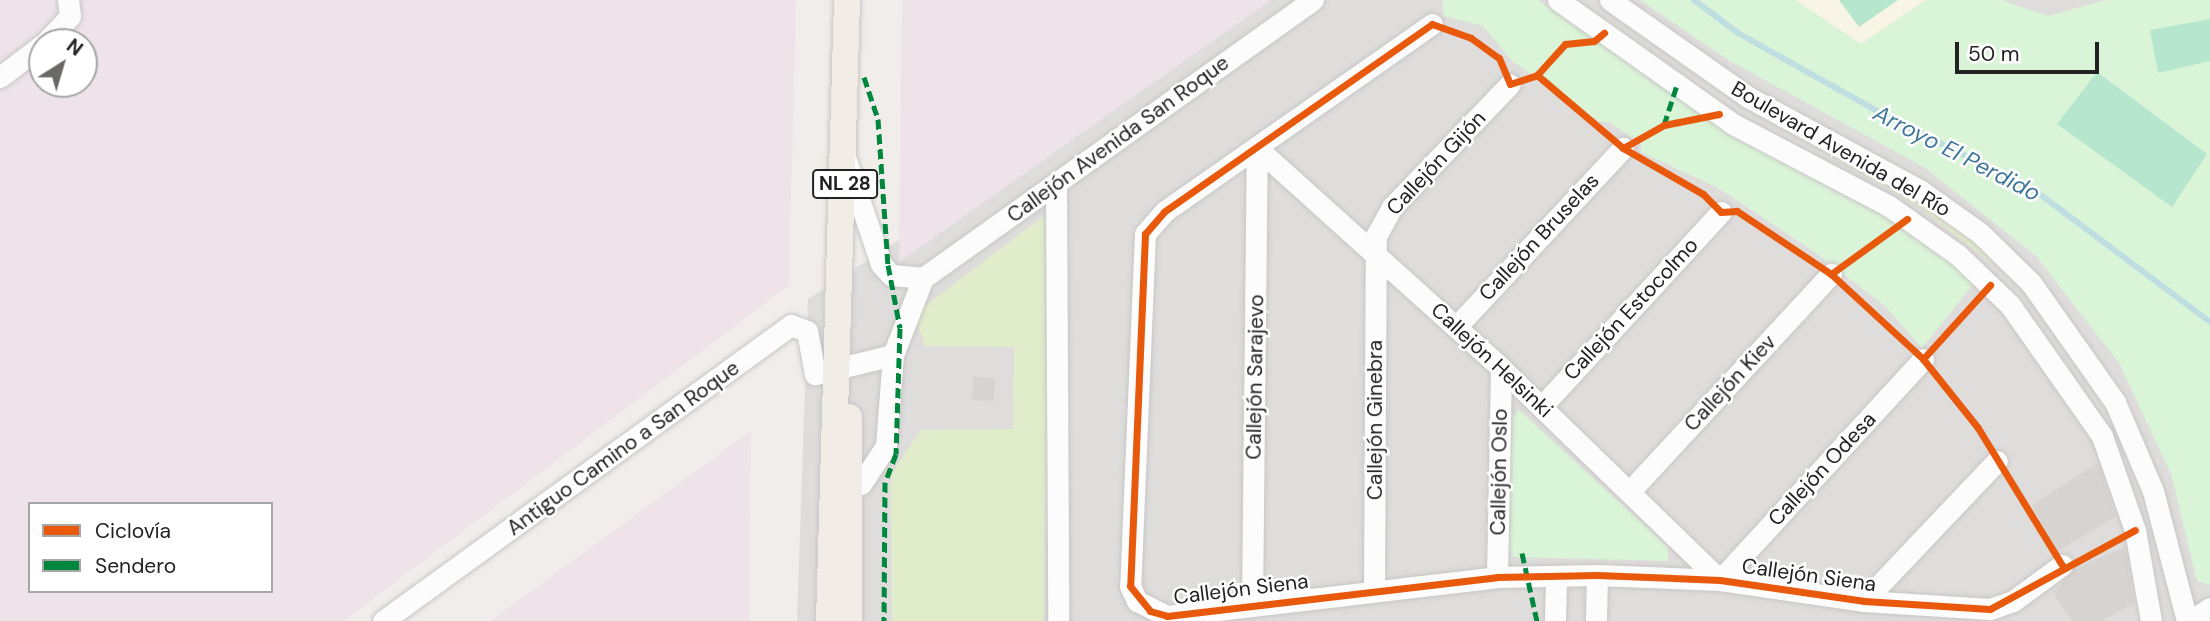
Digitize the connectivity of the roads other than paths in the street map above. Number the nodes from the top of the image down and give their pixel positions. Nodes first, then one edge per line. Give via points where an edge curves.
1 (68, 0) edge
2 (848, 0) edge
3 (1313, 0) edge
4 (1558, 0) edge
5 (1610, 0) edge
6 (1432, 24) dead end
7 (59, 28) edge
8 (28, 56) edge
9 (0, 77) edge
10 (1510, 84) dead end
11 (1748, 96) junction
12 (1733, 124) junction
13 (1257, 148) junction
14 (1622, 148) dead end
15 (845, 157) junction
16 (1056, 183) junction
17 (1721, 212) dead end
18 (1373, 250) junction
19 (1831, 274) dead end
20 (923, 278) junction
21 (2031, 283) junction
22 (2010, 305) junction
23 (1456, 327) junction
24 (893, 355) junction
25 (1923, 359) dead end
26 (1501, 368) junction
27 (844, 374) junction
28 (1542, 406) junction
29 (1997, 461) dead end
30 (861, 484) junction
31 (1630, 491) junction
32 (829, 528) junction
33 (2062, 565) dead end
34 (1597, 575) junction
35 (1556, 576) junction
36 (1497, 577) junction
37 (1720, 580) junction
38 (1374, 590) junction
39 (1864, 601) junction
40 (1252, 606) junction
41 (2210, 608) edge
42 (383, 621) edge
43 (830, 621) edge
44 (855, 621) edge
45 (1058, 621) edge
46 (1555, 621) edge
47 (1596, 621) edge
48 (2151, 621) edge
49 (2189, 621) edge

1 - 7 street via 70,16
2 - 15 main road, NL 28
3 - 16 street, Callejón Avenida San Roque
4 - 12 street, Boulevard Avenida del Río
5 - 11 street, Boulevard Avenida del Río
6 - 13 street, Callejón Siena
8 - 9 street
10 - 18 street, Callejón Gijón via 1392,207
11 - 12 street
11 - 21 street, Boulevard Avenida del Río via 1922,191 1980,233
12 - 22 street, Boulevard Avenida del Río via 1889,206 1958,255
13 - 18 street, Callejón Helsinki
13 - 40 street, Callejón Sarajevo
13 - 40 street, Callejón Siena via 1164,212 1145,234 1130,586 1137,601 1167,616
14 - 23 street, Callejón Bruselas
15 - 20 street via 881,264 891,275
15 - 27 main road, NL 28
16 - 20 street, Callejón Avenida San Roque
16 - 45 street
17 - 28 street, Callejón Estocolmo
18 - 23 street, Callejón Helsinki
18 - 38 street, Callejón Ginebra
19 - 31 street, Callejón Kiev
20 - 24 street
21 - 22 street
21 - 49 street, Boulevard Avenida del Río via 2115,402 2153,491
22 - 48 street, Boulevard Avenida del Río via 2102,436 2135,530
23 - 26 street, Callejón Helsinki
24 - 27 street
24 - 30 street via 886,446
25 - 37 street, Callejón Odesa
26 - 28 street, Callejón Helsinki
26 - 36 street, Callejón Oslo
27 - 30 main road
27 - 32 main road, NL 28
27 - 42 street, Antiguo Camino a San Roque via 815,374 807,331 791,325
27 - 44 main road, NL 28
28 - 31 street, Callejón Helsinki
29 - 39 street
30 - 44 main road
31 - 37 street, Callejón Helsinki
32 - 43 main road, NL 28
32 - 44 main road
33 - 39 street, Callejón Siena via 2013,601 1990,609
34 - 35 street, Callejón Siena
34 - 37 street, Callejón Siena
34 - 47 street
35 - 36 street, Callejón Siena
35 - 46 street
36 - 38 street, Callejón Siena
37 - 39 street, Callejón Siena
38 - 40 street, Callejón Siena
41 - 49 street

